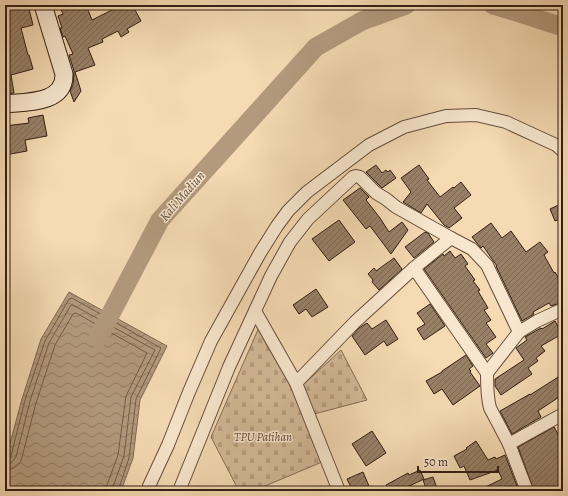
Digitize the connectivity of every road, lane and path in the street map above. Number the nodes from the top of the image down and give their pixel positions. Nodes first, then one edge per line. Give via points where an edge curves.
1 (43, 5) edge
2 (5, 104) edge
3 (563, 151) edge
4 (451, 238) junction
5 (414, 268) junction
6 (563, 309) edge
7 (255, 311) junction
8 (519, 332) junction
9 (487, 373) junction
10 (296, 383) junction
11 (563, 414) edge
12 (509, 444) junction
13 (148, 491) edge
14 (179, 491) edge
15 (340, 491) edge
16 (527, 491) edge

1 - 2 street via 64,80 59,90 49,98
3 - 13 street via 556,145 506,122 476,114 446,116 404,128 369,145 307,192 288,211 260,252 211,341
4 - 5 street
4 - 7 street via 376,194 356,176 308,219 290,242
4 - 8 street via 472,249 487,265
5 - 9 street
5 - 10 street via 355,322
6 - 8 street
7 - 10 street
7 - 14 street via 229,367
8 - 9 street
9 - 12 street via 490,408
10 - 15 street
11 - 12 street
12 - 16 street

